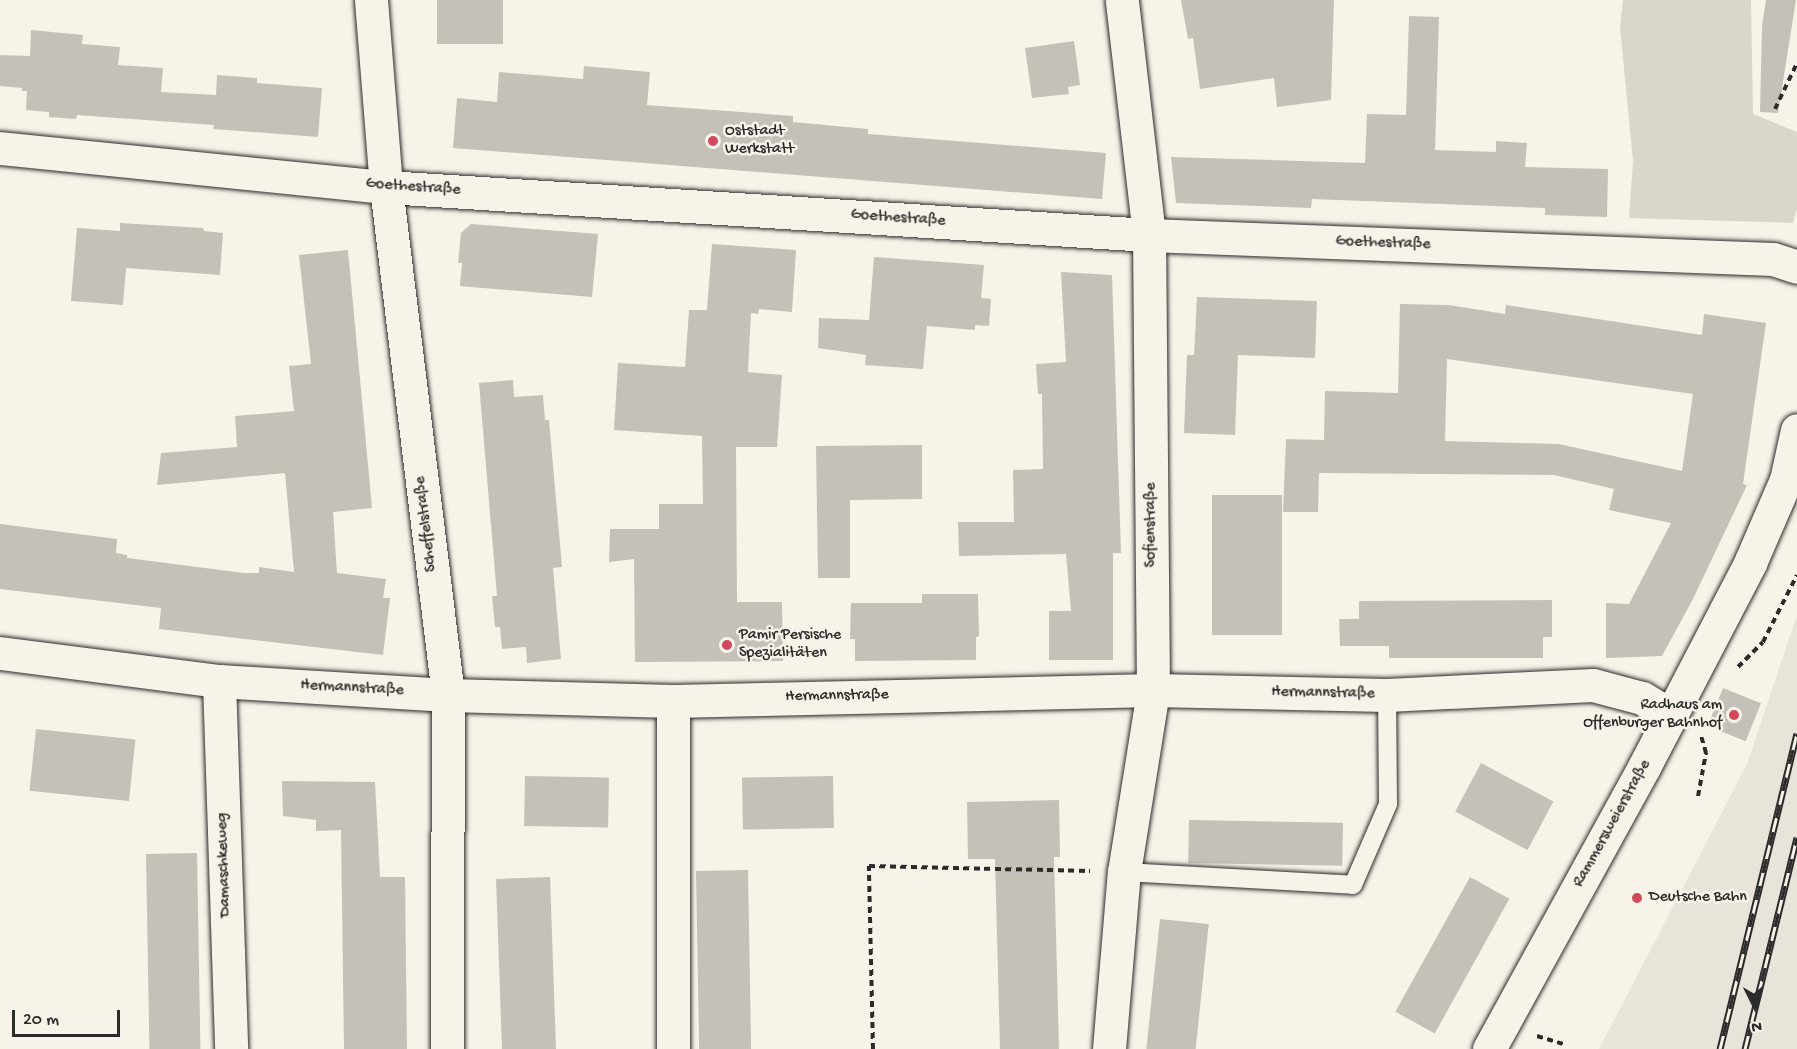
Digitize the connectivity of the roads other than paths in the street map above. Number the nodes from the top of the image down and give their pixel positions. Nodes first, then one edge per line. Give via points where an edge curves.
1 (371, 0) edge
2 (1122, 0) edge
3 (0, 148) edge
4 (386, 187) junction
5 (1149, 235) junction
6 (1797, 267) edge
7 (1797, 430) edge
8 (0, 653) edge
9 (219, 681) junction
10 (1153, 690) junction
11 (448, 695) junction
12 (1387, 695) junction
13 (673, 701) junction
14 (1684, 720) junction
15 (1124, 872) junction
16 (231, 1049) edge
17 (447, 1049) edge
18 (673, 1049) edge
19 (1109, 1049) edge
20 (1490, 1049) edge

1 - 4 street, Scheffelstraße
2 - 5 street, Sofienstraße
3 - 4 street, Goethestraße
4 - 5 street, Goethestraße
4 - 11 street, Scheffelstraße
5 - 6 street, Goethestraße via 1773,260
5 - 10 street, Sofienstraße
7 - 14 street, Rammersweierstraße via 1785,480
8 - 9 street, Hermannstraße
9 - 11 street, Hermannstraße
9 - 16 street, Damaschkeweg
10 - 12 street, Hermannstraße
10 - 13 street, Hermannstraße
10 - 15 street, Sofienstraße
11 - 13 street, Hermannstraße
11 - 17 street, Scheffelstraße
12 - 14 street, Hermannstraße via 1593,685 1642,698
12 - 15 lane via 1388,804 1353,885
13 - 18 street
14 - 20 street, Rammersweierstraße
15 - 19 street, Sofienstraße

